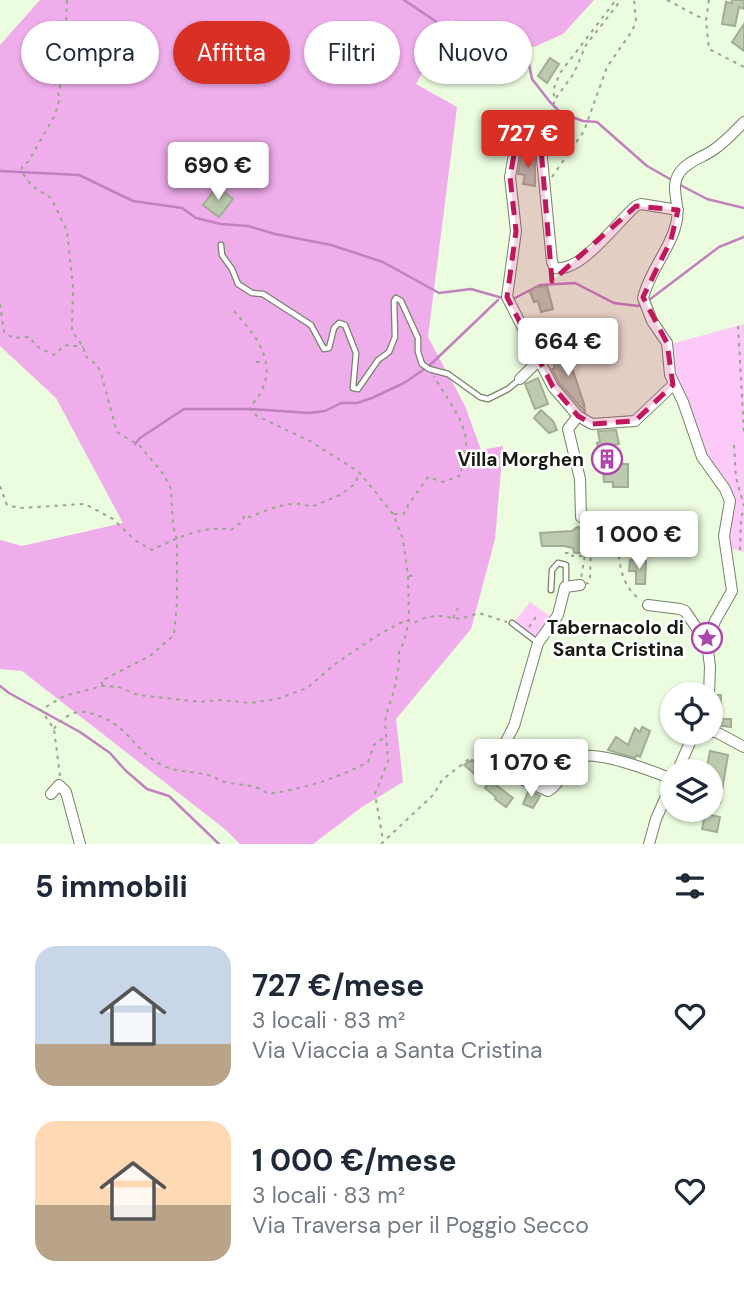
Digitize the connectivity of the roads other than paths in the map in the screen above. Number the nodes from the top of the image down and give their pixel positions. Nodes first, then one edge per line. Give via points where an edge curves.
1 (744, 122) edge
2 (678, 209) junction
3 (220, 245) dead end
4 (539, 360) junction
5 (520, 379) joint
6 (673, 385) junction
7 (578, 416) junction
8 (581, 517) road end
9 (580, 585) road end
10 (565, 587) junction
11 (551, 590) dead end
12 (648, 605) road end
13 (512, 623) road end
14 (538, 643) junction
15 (707, 643) junction
16 (709, 682) edge
17 (723, 736) edge
18 (744, 747) edge
19 (660, 776) edge
20 (51, 794) dead end
21 (660, 810) edge
22 (80, 844) edge
23 (649, 844) edge

1 - 2 street via 716,149 684,167 675,181
2 - 4 street via 636,206 573,265 555,268 541,148 532,139 520,142 510,177 516,231 506,297
2 - 6 street via 675,231 643,295 667,343
3 - 5 lane via 237,284 263,294 311,325 324,349 329,348 334,328 339,323 345,325 356,354 353,388 358,389 389,352 395,337 397,298 418,338 422,364 429,369 448,374 488,399
4 - 5 street
4 - 7 street via 553,387
6 - 7 street via 635,421 592,424
6 - 15 street via 702,457 730,501 724,536 731,594
7 - 8 street via 568,429 580,479
9 - 10 street
10 - 11 lane via 566,565 558,563 552,570
10 - 14 street via 558,615
12 - 15 street via 685,611
13 - 14 lane
14 - 19 street via 514,726 494,766 548,791 573,761 583,756 627,762
15 - 16 street
17 - 18 street
20 - 22 street via 55,787 63,786
21 - 23 street

